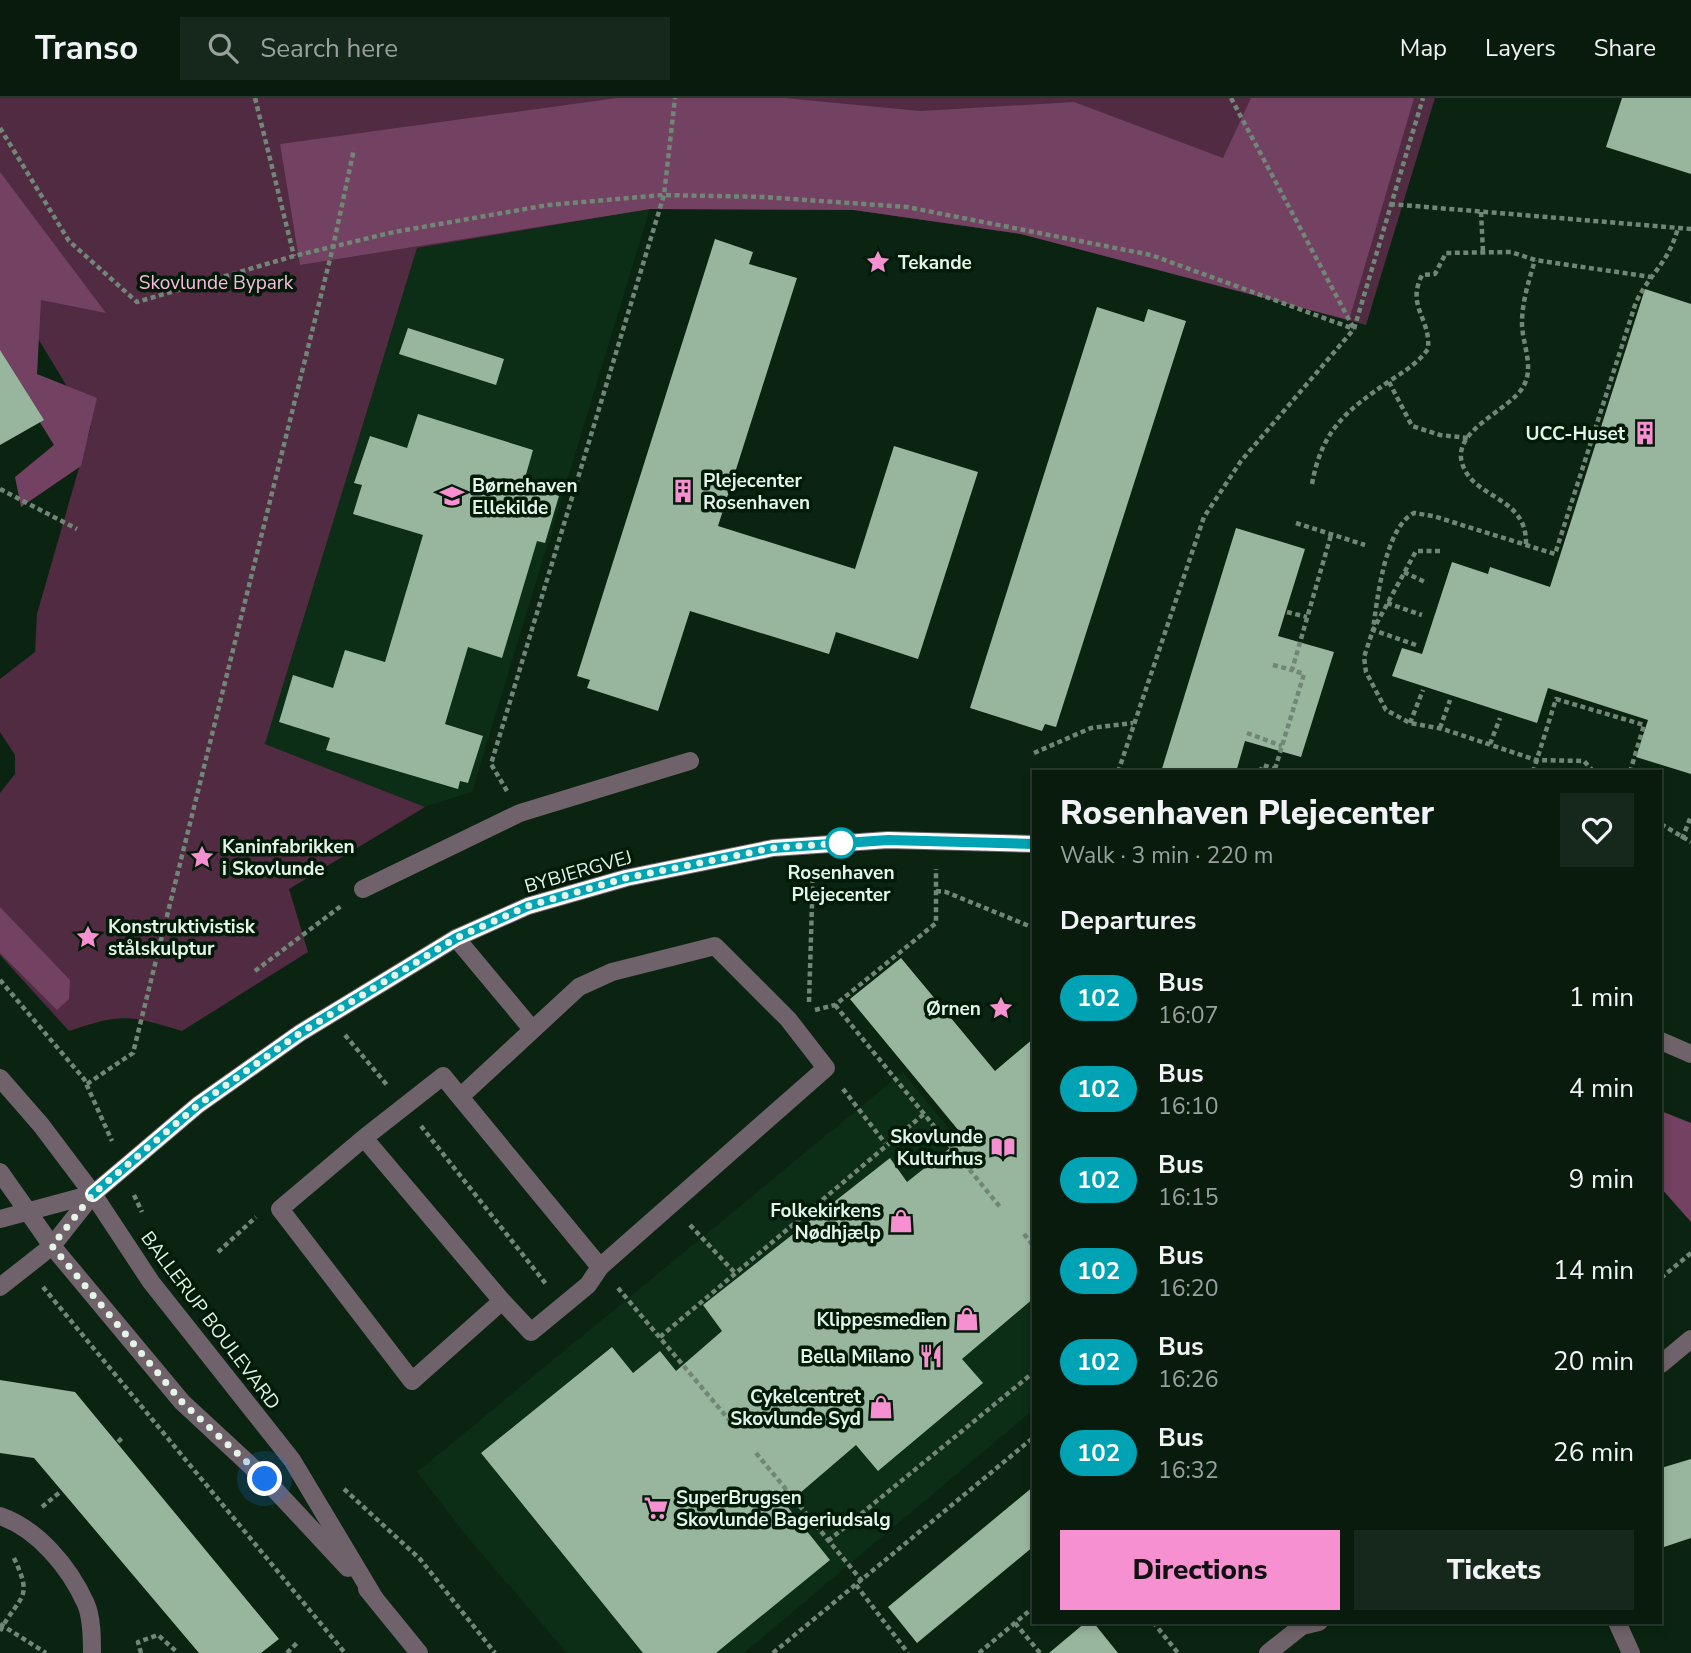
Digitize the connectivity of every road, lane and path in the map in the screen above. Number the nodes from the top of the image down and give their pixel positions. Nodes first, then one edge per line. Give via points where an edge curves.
1 (254, 98) edge
2 (675, 98) edge
3 (1231, 98) edge
4 (1423, 98) edge
5 (0, 128) edge
6 (354, 149) dead end
7 (664, 195) junction
8 (1390, 204) junction
9 (1481, 212) junction
10 (1678, 228) junction
11 (1691, 229) edge
12 (333, 247) junction
13 (1483, 252) junction
14 (294, 256) junction
15 (1535, 260) junction
16 (1652, 278) junction
17 (1354, 329) junction
18 (1389, 382) junction
19 (1468, 438) junction
20 (1312, 484) dead end
21 (0, 489) edge
22 (1296, 523) dead end
23 (77, 529) dead end
24 (1331, 535) junction
25 (1526, 544) junction
26 (1365, 545) dead end
27 (1440, 551) dead end
28 (1404, 572) junction
29 (1427, 583) dead end
30 (1387, 603) junction
31 (1287, 612) dead end
32 (1422, 615) dead end
33 (1307, 617) junction
34 (1373, 630) junction
35 (1416, 645) dead end
36 (1273, 665) dead end
37 (1292, 670) junction
38 (1423, 690) dead end
39 (1450, 700) dead end
40 (1500, 718) dead end
41 (1133, 723) junction
42 (1410, 723) junction
43 (1440, 728) junction
44 (1247, 733) dead end
45 (1490, 744) junction
46 (1282, 746) junction
47 (1034, 753) dead end
48 (1536, 760) junction
49 (690, 761) dead end
50 (1275, 769) junction
51 (1119, 770) edge
52 (1261, 770) edge
53 (1278, 770) edge
54 (1534, 770) edge
55 (1592, 770) edge
56 (1631, 770) edge
57 (520, 813) junction
58 (1691, 816) edge
59 (1662, 825) edge
60 (1682, 839) junction
61 (936, 840) junction
62 (1691, 842) edge
63 (1032, 844) edge
64 (813, 845) junction
65 (363, 889) joint
66 (936, 891) junction
67 (1032, 927) edge
68 (456, 938) junction
69 (255, 971) dead end
70 (0, 980) edge
71 (835, 1005) junction
72 (328, 1016) junction
73 (531, 1028) junction
74 (1662, 1041) edge
75 (1691, 1054) edge
76 (826, 1068) junction
77 (0, 1078) edge
78 (87, 1084) junction
79 (460, 1097) junction
80 (405, 1106) junction
81 (924, 1114) junction
82 (364, 1138) junction
83 (885, 1143) junction
84 (124, 1168) junction
85 (0, 1172) edge
86 (93, 1194) junction
87 (671, 1205) junction
88 (1000, 1207) dead end
89 (280, 1209) junction
90 (27, 1214) junction
91 (0, 1219) edge
92 (1024, 1234) dead end
93 (1032, 1244) edge
94 (52, 1246) junction
95 (218, 1252) dead end
96 (1691, 1253) edge
97 (26, 1266) junction
98 (600, 1267) junction
99 (735, 1273) junction
100 (1662, 1277) edge
101 (0, 1287) edge
102 (502, 1301) junction
103 (564, 1307) junction
104 (660, 1338) junction
105 (1691, 1339) edge
106 (1662, 1363) edge
107 (1032, 1374) edge
108 (730, 1421) dead end
109 (124, 1436) dead end
110 (1032, 1439) edge
111 (118, 1442) dead end
112 (755, 1453) dead end
113 (0, 1516) edge
114 (20, 1525) junction
115 (828, 1541) junction
116 (862, 1581) junction
117 (856, 1586) junction
118 (374, 1597) junction
119 (1032, 1609) edge
120 (1015, 1623) junction
121 (1155, 1624) edge
122 (1310, 1624) edge
123 (1618, 1624) edge
124 (1, 1627) edge
125 (297, 1643) dead end
126 (46, 1653) edge
127 (93, 1653) edge
128 (141, 1653) edge
129 (178, 1653) edge
130 (287, 1653) edge
131 (345, 1653) edge
132 (419, 1653) edge
133 (773, 1653) edge
134 (908, 1653) edge
135 (979, 1653) edge
136 (1040, 1653) edge
137 (1178, 1653) edge
138 (1268, 1653) edge
139 (1631, 1653) edge

1 - 14 path
2 - 7 path
3 - 17 path
4 - 8 path
5 - 14 path via 69,241 137,302
6 - 12 path
7 - 12 path via 472,216
7 - 17 path via 907,207 1151,255
7 - 57 path via 491,764
8 - 9 path
8 - 17 path
9 - 10 path
9 - 13 path
10 - 11 path
10 - 16 path via 1665,263
12 - 14 path
12 - 78 path via 134,1053
13 - 15 path via 1511,252
13 - 18 path via 1447,253 1435,274 1422,275 1416,286 1416,305 1426,328 1427,349
15 - 16 path
15 - 19 path via 1522,325 1527,379 1512,400
16 - 25 path via 1636,302 1555,554
17 - 41 path via 1241,460 1204,517
18 - 19 path via 1412,426
18 - 20 path via 1345,415 1329,434 1317,457
19 - 25 path via 1462,463 1484,488 1515,511 1526,532
21 - 23 path
22 - 24 path
24 - 26 path
24 - 33 path
25 - 34 path via 1433,516 1407,516 1395,533
27 - 28 path via 1416,551
28 - 29 path
28 - 30 path
30 - 32 path
30 - 34 path
31 - 33 path
33 - 37 path
34 - 35 path
34 - 42 path via 1364,657 1366,672 1386,710
36 - 37 path
37 - 46 path via 1304,674
38 - 42 path
39 - 43 path
40 - 45 path
41 - 47 path via 1091,728
41 - 51 path
42 - 43 path
43 - 45 path
44 - 46 path
45 - 48 path
46 - 50 path
48 - 54 path
48 - 55 path via 1584,761
48 - 56 path via 1556,699 1644,725
49 - 57 street
50 - 52 path via 1262,765
50 - 53 path
57 - 65 street
58 - 60 path
59 - 60 path
60 - 62 path
61 - 63 street, BYBJERGVEJ
61 - 64 street, BYBJERGVEJ
61 - 66 path
64 - 68 street, BYBJERGVEJ via 773,848 626,878 528,906
64 - 71 path via 809,1011
65 - 69 path
66 - 67 path
66 - 71 path via 936,923
68 - 72 street, BYBJERGVEJ
68 - 73 street
70 - 78 path
71 - 81 path
72 - 80 path
72 - 84 street, BYBJERGVEJ via 198,1105
73 - 76 street via 579,987 612,972 715,946 788,1018
73 - 79 street
74 - 75 street
76 - 83 path
76 - 87 street
77 - 86 street, BALLERUP BOULEVARD
78 - 84 path
79 - 80 street via 443,1076
79 - 98 street
80 - 82 street
80 - 103 path
81 - 83 path
81 - 88 path
82 - 89 street
82 - 102 street
83 - 99 path
84 - 86 street, BYBJERGVEJ
85 - 90 street, BALLERUP BOULEVARD
86 - 90 street
86 - 94 street
86 - 118 street, BALLERUP BOULEVARD via 152,1282 292,1460
87 - 98 street
87 - 99 path
89 - 95 path via 263,1211
89 - 102 street via 412,1381
90 - 91 street
90 - 94 street, BALLERUP BOULEVARD
92 - 93 path
94 - 97 street
94 - 118 street, BALLERUP BOULEVARD via 182,1402 265,1479
96 - 100 path
97 - 101 street
97 - 131 path
98 - 103 street
98 - 104 path
99 - 104 path
102 - 103 street via 531,1332
104 - 108 path
105 - 106 street
107 - 115 path
109 - 111 path
110 - 116 path
112 - 115 path
113 - 114 street
114 - 124 path via 10,1552 26,1582 21,1600
114 - 127 street via 49,1549 88,1606
115 - 116 path
116 - 117 path
117 - 133 path
117 - 134 path
118 - 132 street, BALLERUP BOULEVARD
119 - 120 path
120 - 135 path
120 - 136 path
121 - 137 path
122 - 138 street
123 - 139 street
124 - 126 path
125 - 130 path
128 - 129 path via 138,1642 158,1635

